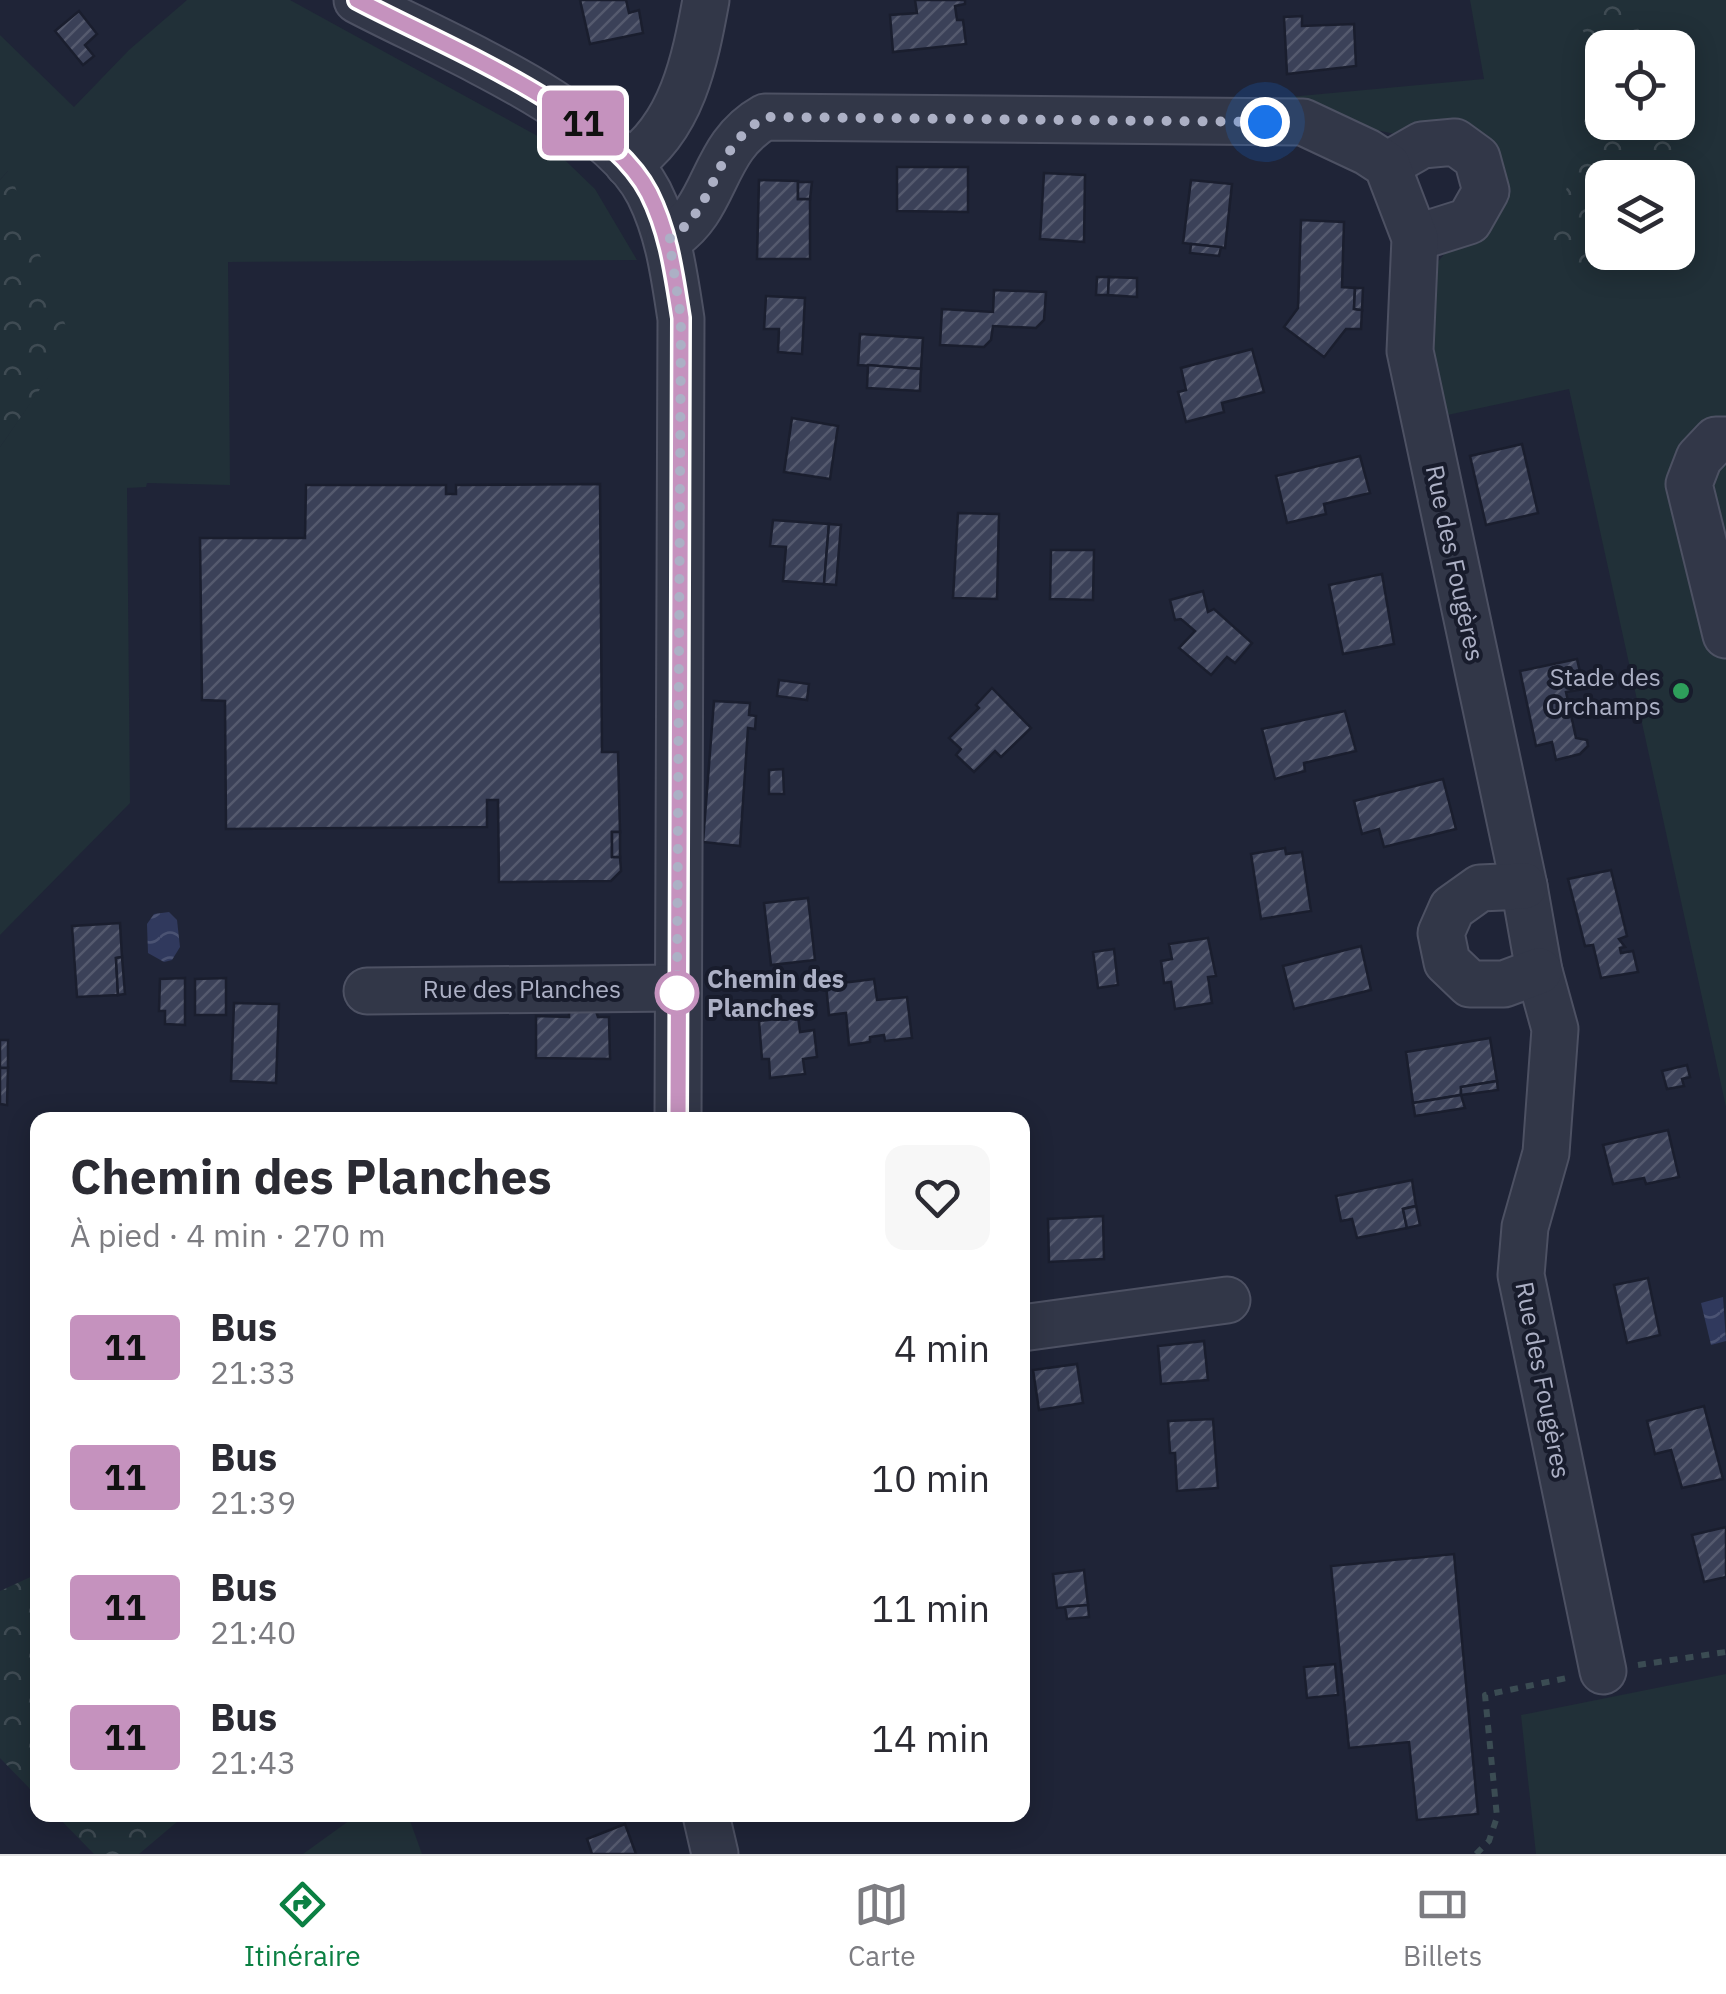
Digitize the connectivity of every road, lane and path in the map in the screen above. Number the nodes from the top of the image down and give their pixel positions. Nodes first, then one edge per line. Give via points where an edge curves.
1 (358, 0) edge
2 (706, 0) edge
3 (628, 164) junction
4 (1387, 165) junction
5 (1416, 238) junction
6 (669, 239) junction
7 (1726, 440) edge
8 (1726, 635) edge
9 (1524, 886) junction
10 (1539, 970) junction
11 (677, 988) junction
12 (367, 990) dead end
13 (678, 1112) edge
14 (1227, 1300) dead end
15 (1030, 1327) edge
16 (1726, 1652) edge
17 (1603, 1670) junction
18 (708, 1822) edge
19 (715, 1854) edge
20 (1476, 1854) edge

1 - 3 street via 577,118
2 - 3 street via 672,120
3 - 6 street
4 - 5 street, Rue des Fougères
4 - 5 street via 1422,145 1455,142 1477,158 1486,192 1469,221
4 - 6 street via 1303,122 766,117 728,149 698,212
5 - 9 street, Rue des Fougères via 1410,351
6 - 11 street via 681,318
7 - 8 street via 1716,440 1700,458 1689,484
9 - 10 street, Rue des Fougères
9 - 10 street via 1480,888 1452,908 1440,933 1446,962 1470,984 1504,984
10 - 17 street, Rue des Fougères via 1554,1028 1546,1153 1525,1227 1521,1274
11 - 12 street, Rue des Planches
11 - 13 street
14 - 15 street
16 - 17 path
17 - 20 path via 1485,1694 1498,1818
18 - 19 street

